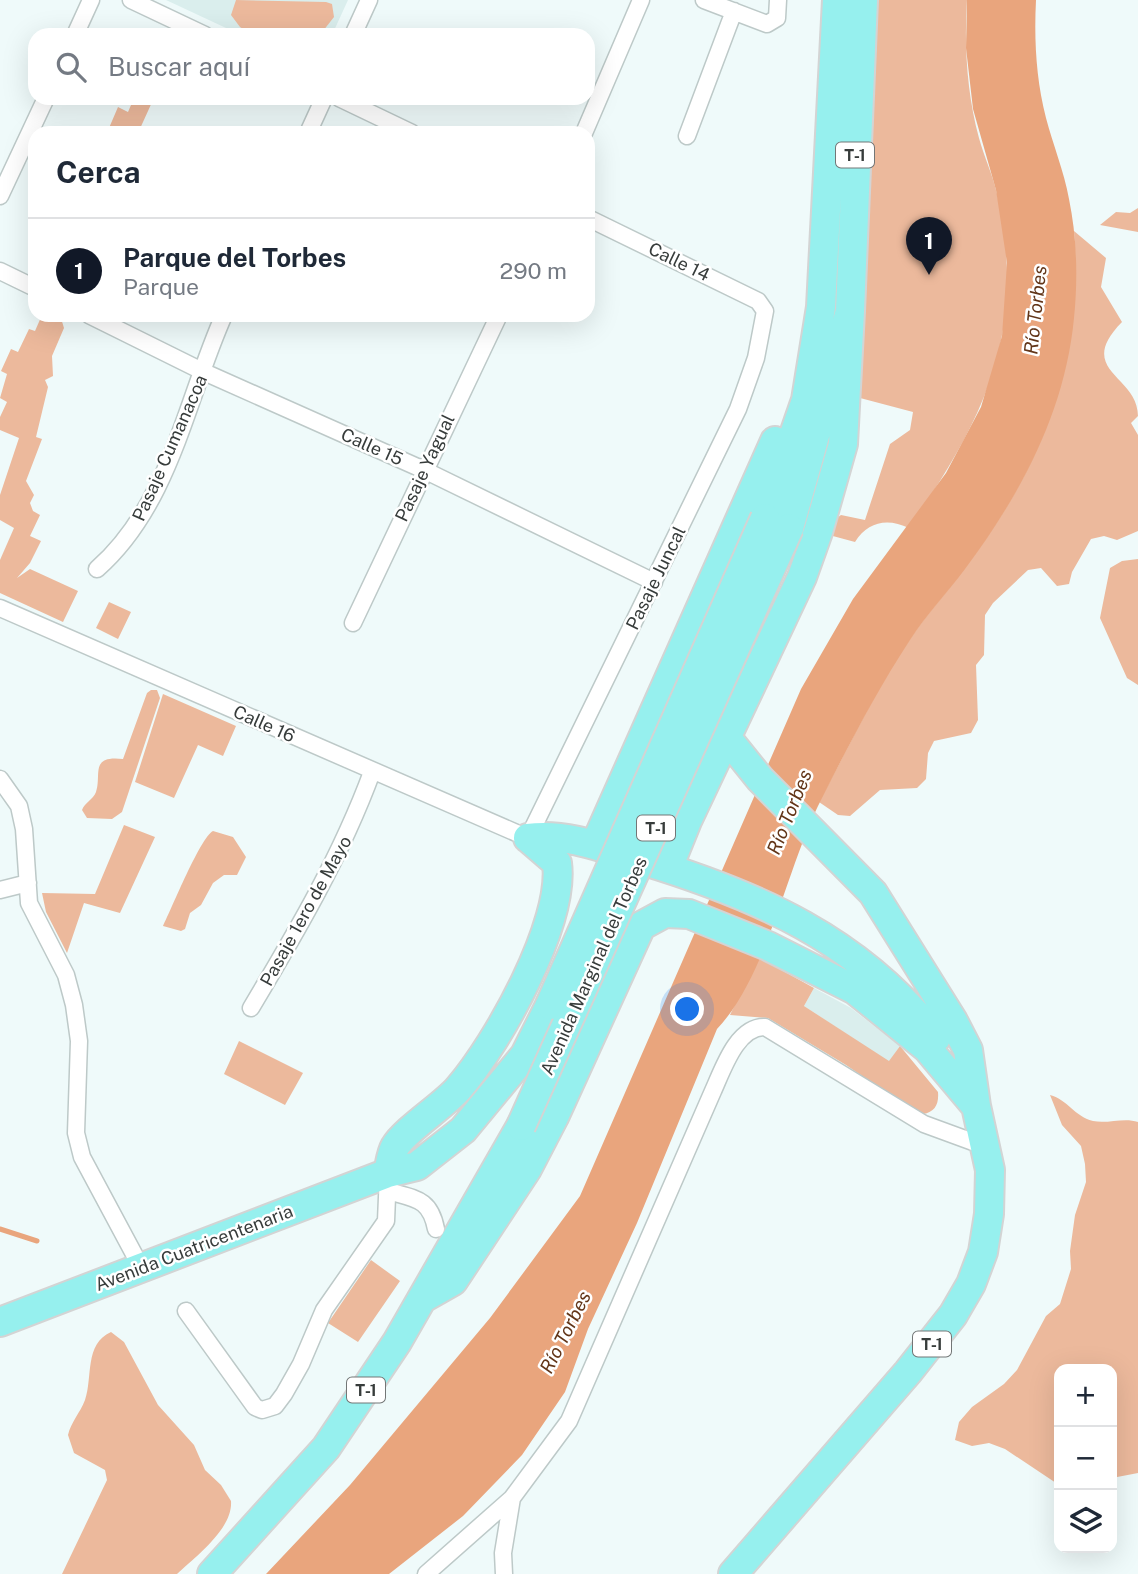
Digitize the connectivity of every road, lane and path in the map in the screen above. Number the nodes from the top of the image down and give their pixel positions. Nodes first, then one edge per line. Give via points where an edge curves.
1 (91, 0) edge
2 (131, 0) edge
3 (369, 0) edge
4 (641, 0) edge
5 (704, 0) edge
6 (778, 0) edge
7 (837, 0) edge
8 (863, 0) edge
9 (734, 11) junction
10 (78, 28) edge
11 (190, 28) edge
12 (356, 28) edge
13 (43, 105) edge
14 (321, 105) edge
15 (354, 105) edge
16 (33, 126) edge
17 (311, 126) edge
18 (397, 126) edge
19 (587, 126) edge
20 (28, 136) edge
21 (687, 136) dead end
22 (0, 196) edge
23 (595, 221) edge
24 (0, 271) edge
25 (28, 285) edge
26 (765, 311) joint
27 (850, 311) junction
28 (103, 322) edge
29 (222, 322) edge
30 (496, 322) edge
31 (204, 372) junction
32 (806, 400) junction
33 (424, 470) junction
34 (777, 523) junction
35 (97, 569) dead end
36 (654, 582) junction
37 (0, 608) edge
38 (354, 623) dead end
39 (727, 738) junction
40 (372, 772) junction
41 (0, 779) edge
42 (528, 838) junction
43 (595, 845) junction
44 (668, 868) junction
45 (28, 883) junction
46 (0, 890) edge
47 (554, 913) junction
48 (632, 945) junction
49 (251, 1008) dead end
50 (976, 1106) junction
51 (984, 1146) junction
52 (388, 1182) junction
53 (436, 1229) dead end
54 (142, 1269) junction
55 (423, 1298) junction
56 (186, 1311) dead end
57 (0, 1322) edge
58 (512, 1498) junction
59 (212, 1574) edge
60 (426, 1574) edge
61 (504, 1574) edge
62 (733, 1574) edge

1 - 10 street
2 - 11 street
3 - 12 street
4 - 19 street
5 - 9 street
6 - 9 street via 774,23
7 - 32 highway, Avenida Marginal del Torbes / T-1 via 821,307
8 - 27 highway, Avenida Marginal del Torbes / T-1
9 - 21 street
13 - 16 street
14 - 17 street
15 - 18 street
20 - 22 street
23 - 26 street, Calle 14 via 758,300
24 - 25 street
26 - 36 street, Pasaje Juncal via 756,358 738,409
27 - 34 highway, Avenida Marginal del Torbes / T-1
27 - 39 highway via 843,444 835,477 802,577
28 - 31 street, Calle 15
29 - 31 street, Pasaje Cumanacoa
30 - 33 street, Pasaje Yagual
31 - 33 street, Calle 15
31 - 35 street, Pasaje Cumanacoa via 138,524
32 - 34 highway, Avenida Marginal del Torbes / T-1
32 - 43 highway via 776,440
33 - 36 street, Calle 15
33 - 38 street, Pasaje Yagual
34 - 52 highway, Avenida Marginal del Torbes / T-1, bridge via 525,1055 463,1130
34 - 55 highway, Avenida Marginal del Torbes / T-1, bridge via 521,1126
36 - 42 street, Pasaje Juncal
37 - 40 street, Calle 16
39 - 44 highway
39 - 50 highway via 760,779 873,893 968,1050
40 - 42 street, Calle 16
40 - 49 street, Pasaje 1ero de Mayo via 322,888
41 - 45 street via 19,806
42 - 43 highway via 552,835
42 - 44 highway via 595,867 621,873
42 - 47 highway via 557,863
43 - 44 highway
44 - 50 highway via 781,913 866,964 904,999 951,1055
45 - 46 street
45 - 54 street via 29,903 66,975 74,1005 79,1041 76,1133 82,1157
47 - 48 highway via 575,911 606,919 620,928
47 - 52 highway via 482,1058 457,1090 395,1146
48 - 50 highway via 641,926 665,913 676,913 768,946 873,1002 927,1048
48 - 55 highway via 527,1169 453,1281
50 - 51 highway, T-1
51 - 58 street via 924,1124 765,1027 744,1035 718,1081 569,1421
51 - 62 highway, T-1 via 990,1170 989,1214 983,1252 971,1284 926,1351
52 - 53 street via 425,1204 433,1213
52 - 54 highway, Avenida Cuatricentenaria / T-1
52 - 56 street via 386,1221 324,1310 301,1364 275,1406 255,1407
54 - 57 highway, Avenida Cuatricentenaria / T-1
55 - 59 highway, Avenida Marginal del Torbes / T-1 via 326,1448
58 - 60 street
58 - 61 street

